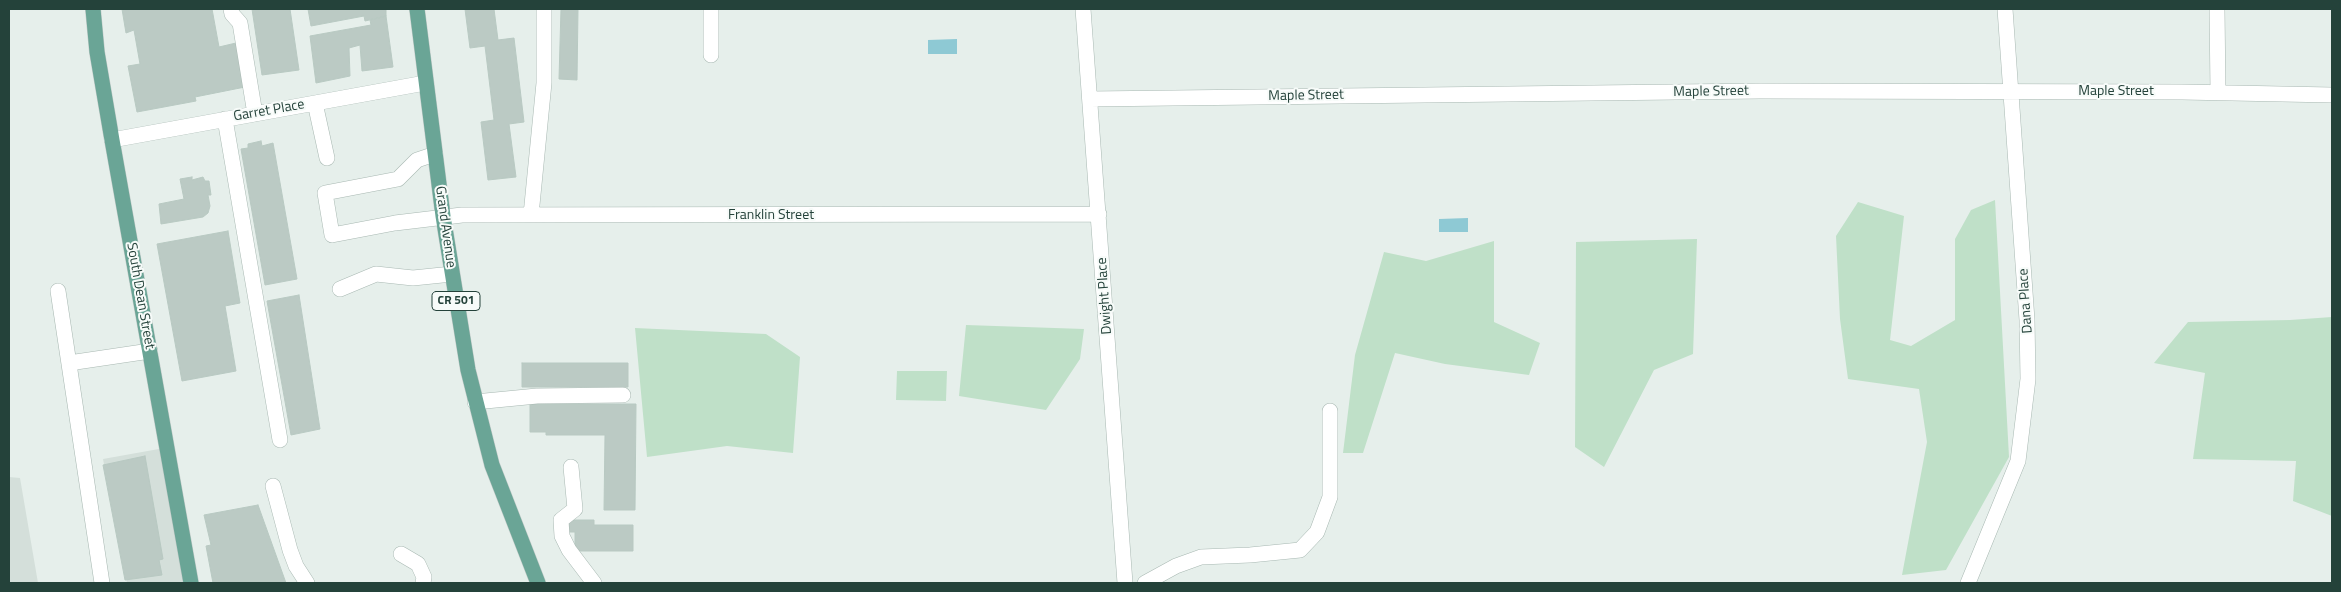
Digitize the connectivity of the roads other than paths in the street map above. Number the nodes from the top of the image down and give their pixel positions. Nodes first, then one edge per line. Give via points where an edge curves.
1 (94, 9) edge
2 (231, 9) edge
3 (417, 9) edge
4 (544, 9) edge
5 (711, 9) edge
6 (1083, 9) edge
7 (2005, 9) edge
8 (2217, 9) edge
9 (712, 55) dead end
10 (425, 83) junction
11 (2011, 92) junction
12 (2218, 92) junction
13 (2332, 95) edge
14 (1090, 99) junction
15 (315, 103) junction
16 (255, 114) junction
17 (225, 120) junction
18 (112, 140) junction
19 (434, 154) junction
20 (327, 158) dead end
21 (1099, 214) junction
22 (531, 215) junction
23 (443, 216) junction
24 (452, 274) junction
25 (340, 289) dead end
26 (58, 291) dead end
27 (150, 351) junction
28 (69, 363) junction
29 (623, 395) dead end
30 (475, 402) junction
31 (1330, 411) dead end
32 (280, 440) dead end
33 (570, 467) dead end
34 (273, 486) dead end
35 (401, 554) dead end
36 (102, 583) edge
37 (192, 583) edge
38 (307, 583) edge
39 (423, 583) edge
40 (538, 583) edge
41 (594, 583) edge
42 (1125, 583) edge
43 (1145, 583) edge
44 (1968, 583) edge

1 - 18 main road, South Dean Street via 97,52
2 - 16 street via 240,23
3 - 10 main road, Grand Avenue / CR 501
4 - 22 street via 544,83
5 - 9 street
6 - 14 street, Dwight Place
7 - 11 street, Dana Place
8 - 12 street
10 - 15 street, Garret Place
10 - 19 main road, Grand Avenue / CR 501
11 - 12 street, Maple Street
11 - 14 street, Maple Street via 1751,91
11 - 44 street, Dana Place via 2027,320 2026,401 2018,461
12 - 13 street, Maple Street
14 - 21 street, Dwight Place
15 - 16 street, Garret Place
15 - 20 street
16 - 17 street, Garret Place
17 - 18 street, Garret Place
17 - 32 street
18 - 27 main road, South Dean Street
19 - 23 main road, Grand Avenue / CR 501
19 - 23 street, Franklin Street via 417,160 398,179 325,193 332,235
21 - 22 street, Franklin Street
21 - 42 street, Dwight Place
22 - 23 street, Franklin Street
23 - 24 main road, Grand Avenue / CR 501
24 - 25 street via 413,278 376,274
24 - 30 main road, Grand Avenue / CR 501
26 - 28 street
27 - 28 street
27 - 37 main road, South Dean Street
28 - 36 street
29 - 30 street via 538,396
30 - 40 main road, Grand Avenue / CR 501 via 492,465
31 - 43 street via 1330,497 1317,532 1300,550 1201,557
33 - 41 street via 574,509 561,520 562,536
34 - 38 street via 290,550
35 - 39 street via 418,564

